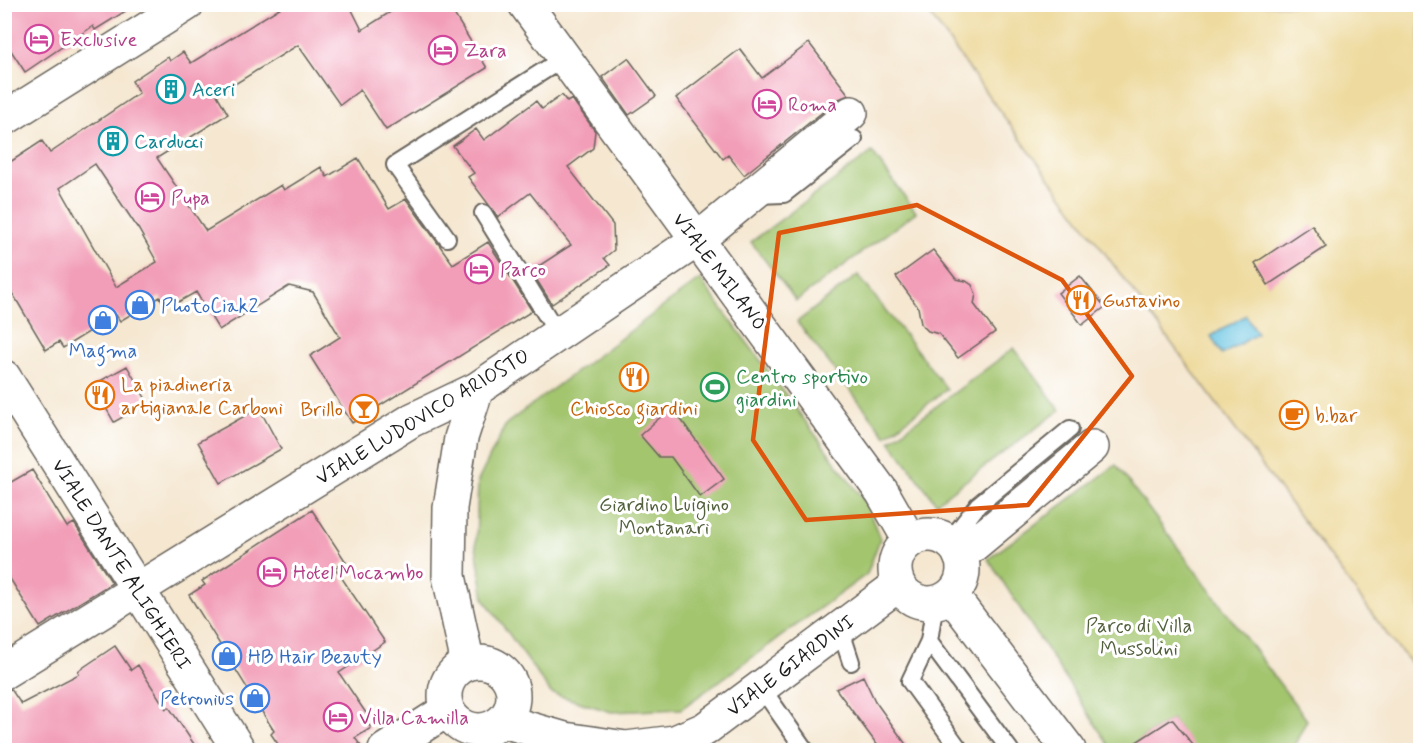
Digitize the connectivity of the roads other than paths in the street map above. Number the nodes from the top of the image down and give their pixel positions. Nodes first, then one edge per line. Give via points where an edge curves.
1 (187, 4) edge
2 (525, 4) edge
3 (564, 58) junction
4 (4, 118) edge
5 (853, 126) dead end
6 (483, 213) dead end
7 (447, 238) dead end
8 (698, 240) junction
9 (558, 334) junction
10 (4, 377) edge
11 (477, 388) junction
12 (1081, 438) dead end
13 (910, 541) junction
14 (954, 549) junction
15 (898, 585) junction
16 (138, 590) junction
17 (943, 598) junction
18 (840, 628) junction
19 (929, 641) junction
20 (851, 662) dead end
21 (468, 664) junction
22 (4, 672) edge
23 (761, 687) junction
24 (447, 710) junction
25 (503, 721) junction
26 (713, 740) edge
27 (239, 750) edge
28 (386, 750) edge
29 (805, 750) edge
30 (960, 750) edge
31 (1010, 750) edge
32 (1069, 750) edge

1 - 4 street
2 - 3 street, VIALE MILANO
3 - 7 lane via 395,165
3 - 8 street, VIALE MILANO
5 - 8 street, VIALE LUDOVICO ARIOSTO via 753,195
6 - 9 lane
8 - 9 street, VIALE LUDOVICO ARIOSTO
8 - 13 street, VIALE MILANO via 882,492
9 - 11 street, VIALE LUDOVICO ARIOSTO
10 - 16 street, VIALE DANTE ALIGHIERI
11 - 16 street, VIALE LUDOVICO ARIOSTO via 412,420
11 - 21 street via 461,438 450,508 449,576
12 - 14 street
13 - 14 street via 930,535
13 - 15 street via 896,560
14 - 17 street via 962,566 962,577 958,586
15 - 17 street via 905,594 924,603
15 - 18 street, VIALE GIARDINI
16 - 22 street, VIALE LUDOVICO ARIOSTO
16 - 27 street, VIALE DANTE ALIGHIERI
17 - 19 lane
17 - 32 street
18 - 20 lane
18 - 23 street, VIALE GIARDINI
19 - 30 lane via 910,681
19 - 31 lane
21 - 24 street via 458,668 445,687
21 - 25 street via 490,664 506,675 513,703
23 - 26 street, VIALE GIARDINI
23 - 29 lane
24 - 25 street via 459,725 469,730 488,730
24 - 28 street
25 - 26 street, VIALE GIARDINI via 565,739 626,748

